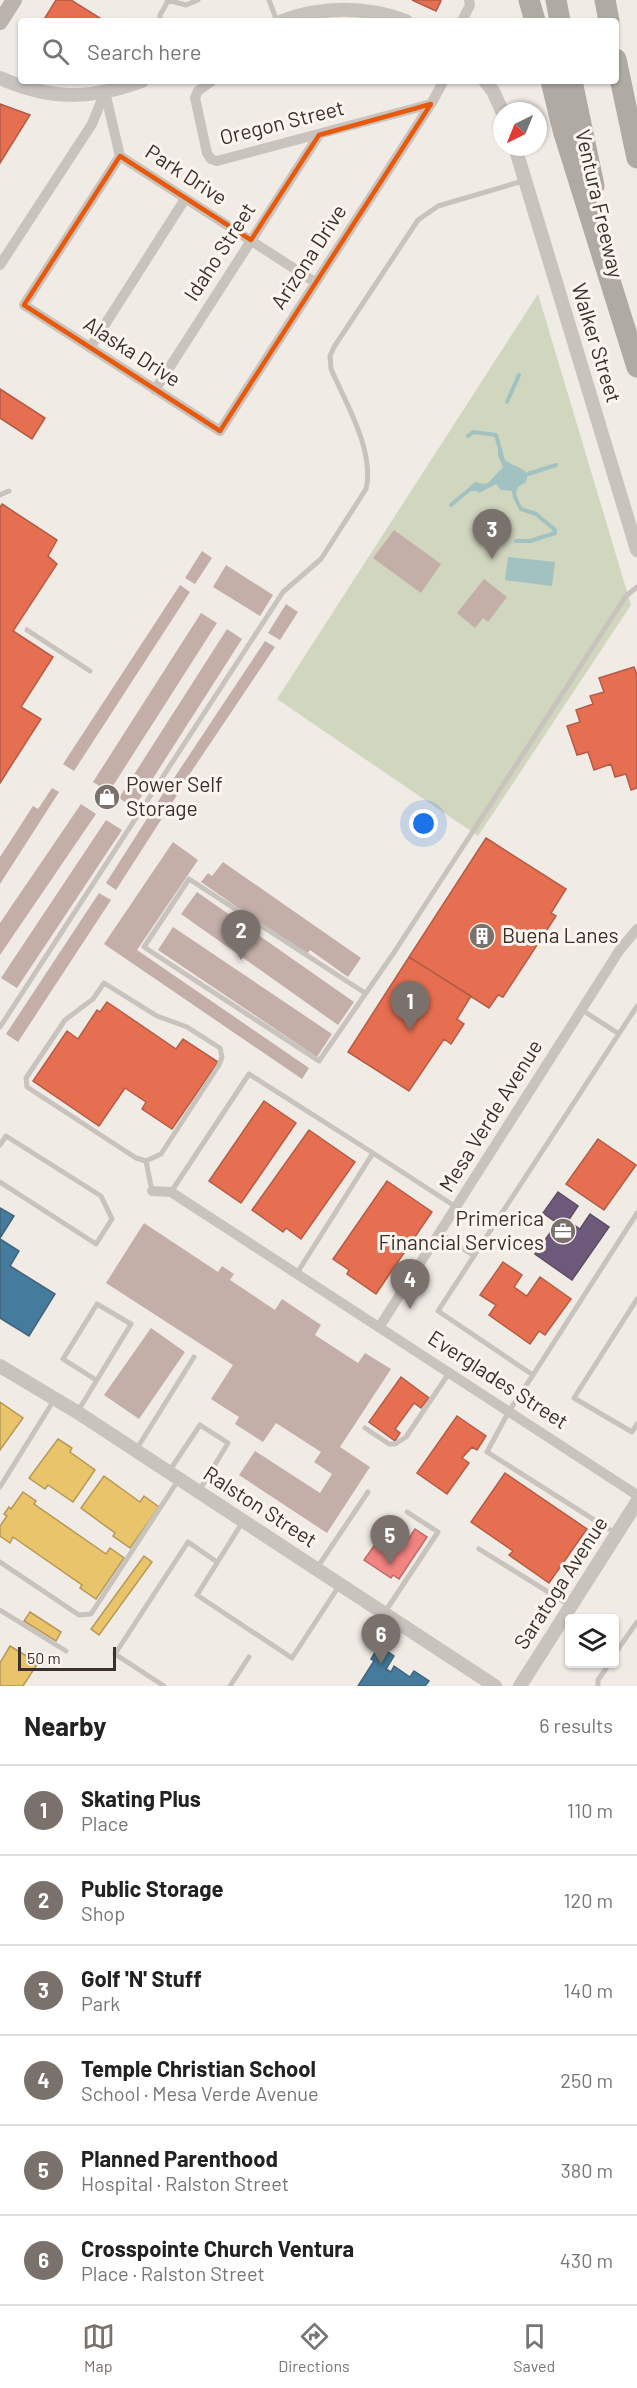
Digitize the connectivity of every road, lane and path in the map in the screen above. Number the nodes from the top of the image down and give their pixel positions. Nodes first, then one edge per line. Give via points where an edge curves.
1 (14, 0) edge
2 (198, 0) edge
3 (269, 0) edge
4 (470, 0) edge
5 (528, 0) edge
6 (556, 0) edge
7 (605, 0) edge
8 (167, 1) edge
9 (160, 18) edge
10 (276, 18) edge
11 (292, 18) edge
12 (397, 18) edge
13 (464, 18) edge
14 (534, 18) edge
15 (559, 18) edge
16 (608, 18) edge
17 (0, 22) edge
18 (619, 73) edge
19 (0, 78) edge
20 (132, 84) edge
21 (208, 84) edge
22 (442, 84) edge
23 (487, 84) edge
24 (552, 84) edge
25 (573, 84) edge
26 (105, 92) junction
27 (498, 102) edge
28 (431, 104) junction
29 (319, 135) junction
30 (120, 156) junction
31 (517, 156) edge
32 (637, 158) edge
33 (524, 180) junction
34 (185, 199) junction
35 (251, 240) junction
36 (0, 265) edge
37 (315, 282) junction
38 (90, 348) junction
39 (637, 361) edge
40 (637, 367) edge
41 (155, 390) junction
42 (220, 431) joint
43 (9, 491) dead end
44 (0, 495) edge
45 (637, 550) edge
46 (637, 587) edge
47 (27, 630) dead end
48 (90, 671) dead end
49 (637, 929) edge
50 (365, 993) junction
51 (637, 1006) edge
52 (582, 1010) junction
53 (0, 1027) edge
54 (619, 1034) junction
55 (0, 1145) edge
56 (373, 1154) junction
57 (146, 1161) junction
58 (0, 1182) edge
59 (152, 1191) joint
60 (171, 1192) junction
61 (456, 1207) junction
62 (637, 1213) edge
63 (440, 1233) junction
64 (474, 1256) junction
65 (297, 1273) junction
66 (637, 1299) edge
67 (380, 1326) junction
68 (194, 1357) dead end
69 (0, 1366) edge
70 (450, 1372) junction
71 (533, 1375) junction
72 (96, 1380) junction
73 (55, 1399) junction
74 (509, 1411) junction
75 (77, 1412) junction
76 (637, 1424) edge
77 (365, 1428) dead end
78 (135, 1451) junction
79 (173, 1476) junction
80 (0, 1487) edge
81 (198, 1492) junction
82 (368, 1492) dead end
83 (637, 1495) edge
84 (637, 1502) edge
85 (407, 1512) dead end
86 (244, 1521) junction
87 (617, 1534) junction
88 (479, 1549) dead end
89 (0, 1562) edge
90 (217, 1562) junction
91 (316, 1569) junction
92 (340, 1585) junction
93 (571, 1606) junction
94 (0, 1610) edge
95 (384, 1614) junction
96 (637, 1622) edge
97 (619, 1649) edge
98 (66, 1651) dead end
99 (249, 1657) dead end
100 (606, 1668) edge
101 (164, 1686) edge
102 (230, 1686) edge
103 (495, 1686) edge
104 (520, 1686) edge
105 (598, 1686) edge

1 - 17 main road
2 - 8 lane via 186,5
3 - 10 lane
4 - 13 street
5 - 14 highway
6 - 15 highway
7 - 16 highway
8 - 9 lane
11 - 12 street via 339,10
18 - 32 highway
19 - 26 street via 63,96
20 - 26 street
21 - 29 street, Oregon Street via 198,91 195,105 211,159
22 - 28 street, Arizona Drive
23 - 27 street
24 - 40 highway
25 - 39 highway, Ventura Freeway
26 - 30 street, Park Drive
26 - 36 street via 92,124
28 - 29 street, Oregon Street
28 - 37 street, Arizona Drive
29 - 35 street, Idaho Street
30 - 34 street, Park Drive
30 - 38 street, Alaska Drive via 24,305
31 - 33 street, Walker Street
33 - 45 street, Walker Street
33 - 53 lane via 438,206 418,220 334,347 331,369 368,459 366,489 321,559 283,592
34 - 35 street, Park Drive
34 - 38 street
35 - 37 street, Park Drive
35 - 41 street, Idaho Street
37 - 42 street, Arizona Drive
38 - 41 street, Alaska Drive
41 - 42 street, Alaska Drive
43 - 44 lane
46 - 50 lane via 626,596
47 - 48 lane
49 - 52 street, Mesa Verde Avenue
50 - 50 lane via 319,1061 144,947 189,879
51 - 54 lane
52 - 54 lane
52 - 61 street, Mesa Verde Avenue
54 - 64 lane
55 - 58 lane via 6,1136 101,1196 112,1219 96,1244
56 - 60 lane via 249,1074
56 - 61 lane
56 - 65 lane
57 - 57 lane via 161,1154 219,1065 220,1048 104,983 93,999 64,1020 26,1078 27,1087
57 - 59 lane
59 - 60 street, Everglades Street
60 - 65 street, Everglades Street
61 - 63 street, Mesa Verde Avenue
62 - 71 lane
63 - 64 lane
63 - 67 street, Mesa Verde Avenue
64 - 71 lane via 438,1311
65 - 67 street, Everglades Street
66 - 76 lane via 574,1398 632,1432
67 - 70 street, Everglades Street
68 - 78 lane
69 - 73 street, Ralston Street
70 - 74 street, Everglades Street
70 - 77 lane via 400,1441 389,1444
71 - 74 lane
72 - 72 lane via 131,1324 97,1304 63,1359
72 - 75 lane
73 - 75 street, Ralston Street
73 - 80 lane
74 - 83 street, Everglades Street
74 - 87 lane via 487,1452
75 - 78 street, Ralston Street
78 - 79 street, Ralston Street
79 - 81 street, Ralston Street
79 - 81 lane via 200,1425 228,1443
79 - 89 lane via 91,1614 79,1615
81 - 86 street, Ralston Street
82 - 91 lane
84 - 87 street, Saratoga Avenue
85 - 95 lane via 438,1532
86 - 90 lane
86 - 91 street, Ralston Street
87 - 93 street, Saratoga Avenue
88 - 93 lane
90 - 92 lane via 196,1595 291,1658
90 - 101 lane via 188,1542 115,1654
91 - 92 street, Ralston Street
92 - 95 street, Ralston Street
93 - 104 street, Saratoga Avenue
94 - 98 lane
95 - 103 street, Ralston Street
96 - 97 lane
99 - 102 lane
100 - 105 lane

